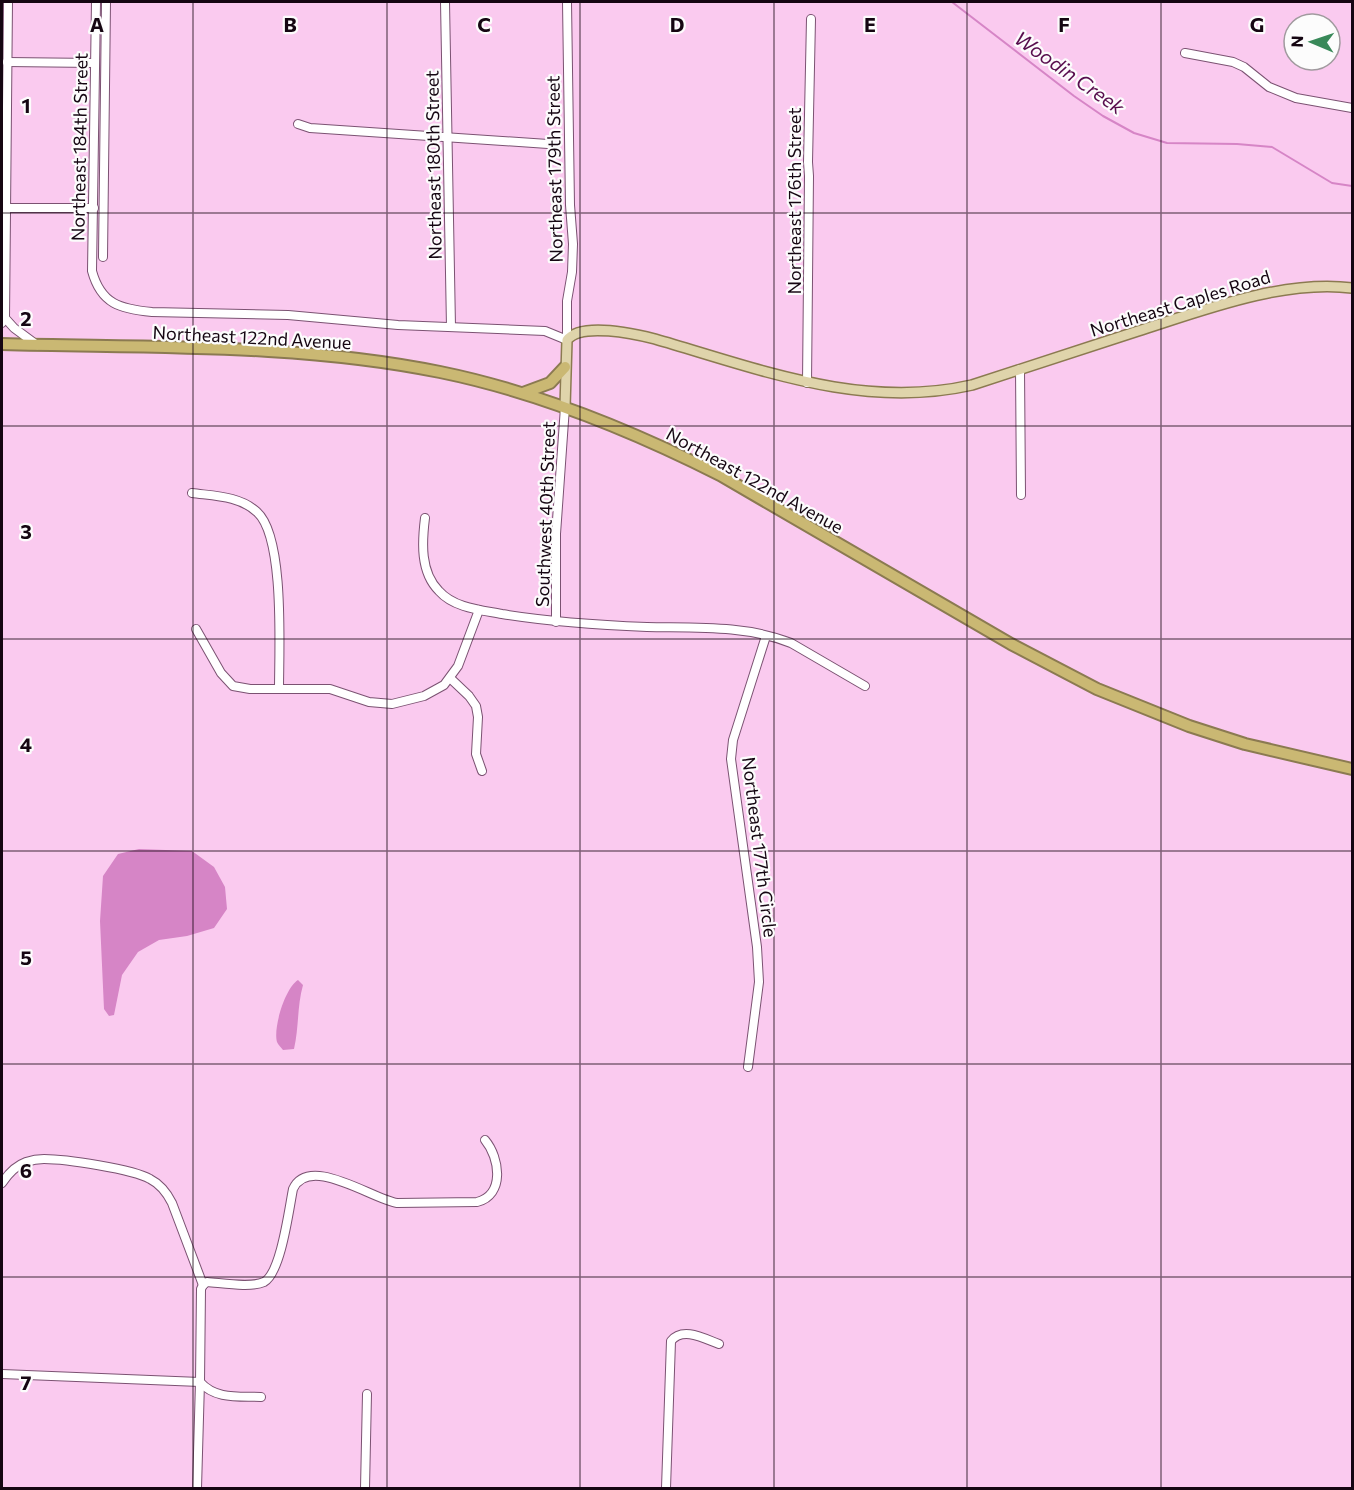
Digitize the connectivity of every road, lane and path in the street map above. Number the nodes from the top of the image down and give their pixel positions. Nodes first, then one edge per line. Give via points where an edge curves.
1 (8, 2) edge
2 (96, 2) edge
3 (106, 2) edge
4 (445, 2) edge
5 (567, 2) edge
6 (811, 19) dead end
7 (1185, 53) dead end
8 (7, 62) junction
9 (95, 63) junction
10 (1353, 108) edge
11 (298, 124) dead end
12 (448, 136) junction
13 (548, 144) dead end
14 (6, 208) junction
15 (92, 208) junction
16 (104, 208) junction
17 (103, 257) dead end
18 (1353, 288) edge
19 (100, 290) joint
20 (3, 320) edge
21 (451, 327) junction
22 (567, 340) junction
23 (2, 344) edge
24 (37, 345) junction
25 (565, 368) junction
26 (1020, 369) junction
27 (807, 383) junction
28 (522, 393) junction
29 (564, 407) junction
30 (192, 493) dead end
31 (1020, 495) dead end
32 (425, 518) dead end
33 (479, 610) junction
34 (556, 622) junction
35 (196, 630) dead end
36 (766, 636) junction
37 (450, 678) junction
38 (865, 686) dead end
39 (279, 689) junction
40 (1353, 769) edge
41 (482, 771) dead end
42 (748, 1067) dead end
43 (485, 1140) dead end
44 (2, 1183) edge
45 (202, 1285) junction
46 (719, 1344) dead end
47 (2, 1374) edge
48 (200, 1382) junction
49 (367, 1394) dead end
50 (261, 1397) dead end
51 (197, 1488) edge
52 (365, 1488) edge
53 (666, 1488) edge

1 - 8 street
2 - 9 street, Northeast 184th Street
3 - 16 street, Northeast 184th Street
4 - 12 street, Northeast 180th Street
5 - 22 street, Northeast 179th Street via 573,244
6 - 27 street, Northeast 176th Street
7 - 10 street via 1233,62 1269,87 1296,98
8 - 9 street
8 - 14 street
9 - 15 street, Northeast 184th Street
11 - 12 street via 310,128
12 - 13 street
12 - 21 street, Northeast 180th Street
14 - 15 street
14 - 20 street
15 - 16 street
15 - 19 street, Northeast 184th Street via 92,271
16 - 17 street, Northeast 184th Street
18 - 26 main road, Northeast Caples Road via 1321,285 1283,290
19 - 21 street, Northeast 122nd Avenue via 129,310 288,315
20 - 24 street
21 - 22 street, Northeast 122nd Avenue via 545,331
22 - 25 main road, Northeast 179th Street
22 - 27 main road via 582,331 635,334
23 - 24 highway, Northeast 122nd Avenue
24 - 28 highway, Northeast 122nd Avenue via 325,356 438,372
25 - 28 highway via 550,383
25 - 29 main road, Northeast 179th Street
26 - 27 main road via 936,392
26 - 31 street
28 - 29 highway, Northeast 122nd Avenue
29 - 34 street, Southwest 40th Street via 556,534
29 - 40 highway, Northeast 122nd Avenue via 720,475 1011,644 1097,689 1189,726 1281,754
30 - 39 street via 241,501 265,520 275,560
32 - 33 street via 424,558 432,582 450,600
33 - 34 street
33 - 37 street
34 - 36 street via 726,630
35 - 39 street via 233,686
36 - 38 street via 791,643
36 - 42 street, Northeast 177th Circle via 733,740 731,759 759,982
37 - 39 street via 434,692 392,704 369,702 330,689
37 - 41 street via 476,706 476,754
43 - 45 street via 492,1148 496,1165 495,1188 486,1199 397,1203 344,1183 307,1176 293,1189 277,1262 269,1278 258,1284
44 - 45 street via 21,1164 41,1158 149,1178 172,1203
45 - 48 street
46 - 53 street via 688,1333 671,1341
47 - 48 street
48 - 50 street via 219,1396
48 - 51 street
49 - 52 street

